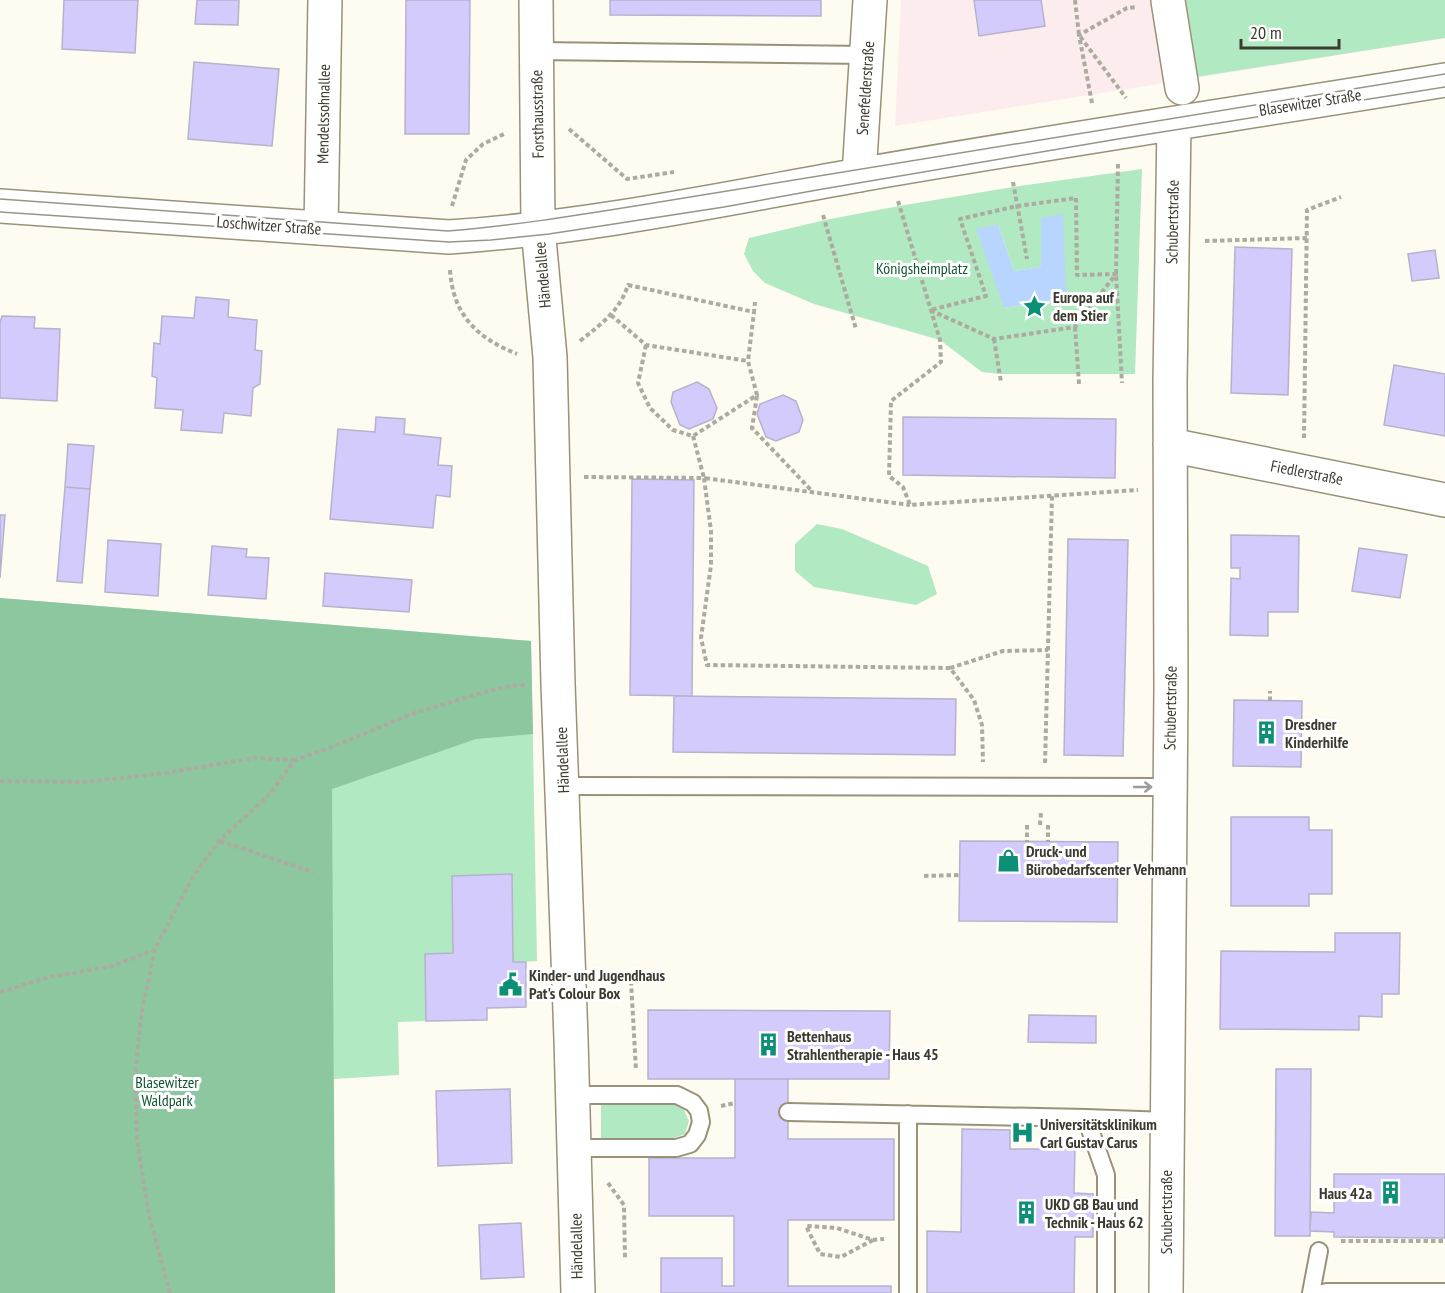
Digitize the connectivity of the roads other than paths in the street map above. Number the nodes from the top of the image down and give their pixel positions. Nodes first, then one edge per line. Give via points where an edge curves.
1 (325, 0) edge
2 (536, 0) edge
3 (870, 0) edge
4 (1168, 2) edge
5 (536, 51) junction
6 (867, 55) junction
7 (1445, 80) edge
8 (1182, 88) dead end
9 (1146, 129) junction
10 (859, 175) junction
11 (0, 206) edge
12 (321, 228) junction
13 (538, 228) junction
14 (1170, 445) junction
15 (1445, 500) edge
16 (563, 786) junction
17 (1169, 787) junction
18 (572, 1095) junction
19 (788, 1112) dead end
20 (908, 1114) junction
21 (1086, 1118) junction
22 (1167, 1121) junction
23 (579, 1148) junction
24 (1324, 1246) road end
25 (1445, 1292) edge
26 (578, 1293) edge
27 (908, 1293) edge
28 (1106, 1293) edge
29 (1166, 1293) edge
30 (1311, 1293) edge
31 (1323, 1293) edge

1 - 12 street, Mendelssohnallee
2 - 5 street, Forsthausstraße
3 - 6 street, Senefelderstraße
4 - 8 street
5 - 6 lane
5 - 13 street, Forsthausstraße
6 - 10 street, Senefelderstraße
7 - 9 street, Blasewitzer Straße
9 - 10 street
9 - 14 street, Schubertstraße
10 - 13 street
11 - 12 street, Loschwitzer Straße
12 - 13 street, Loschwitzer Straße via 449,237
13 - 16 street, Händelallee via 550,357
14 - 15 street, Fiedlerstraße
14 - 17 street, Schubertstraße
16 -> 17 lane
16 - 18 street, Händelallee
17 - 22 street, Schubertstraße
18 - 23 street, Händelallee
18 - 23 lane via 677,1095 693,1103 701,1122 697,1136 676,1148
19 - 20 lane
20 - 21 lane
20 - 27 lane
21 - 22 lane
21 - 28 lane via 1106,1175
22 - 29 street, Schubertstraße
23 - 26 street, Händelallee
24 - 30 lane
25 - 31 lane

